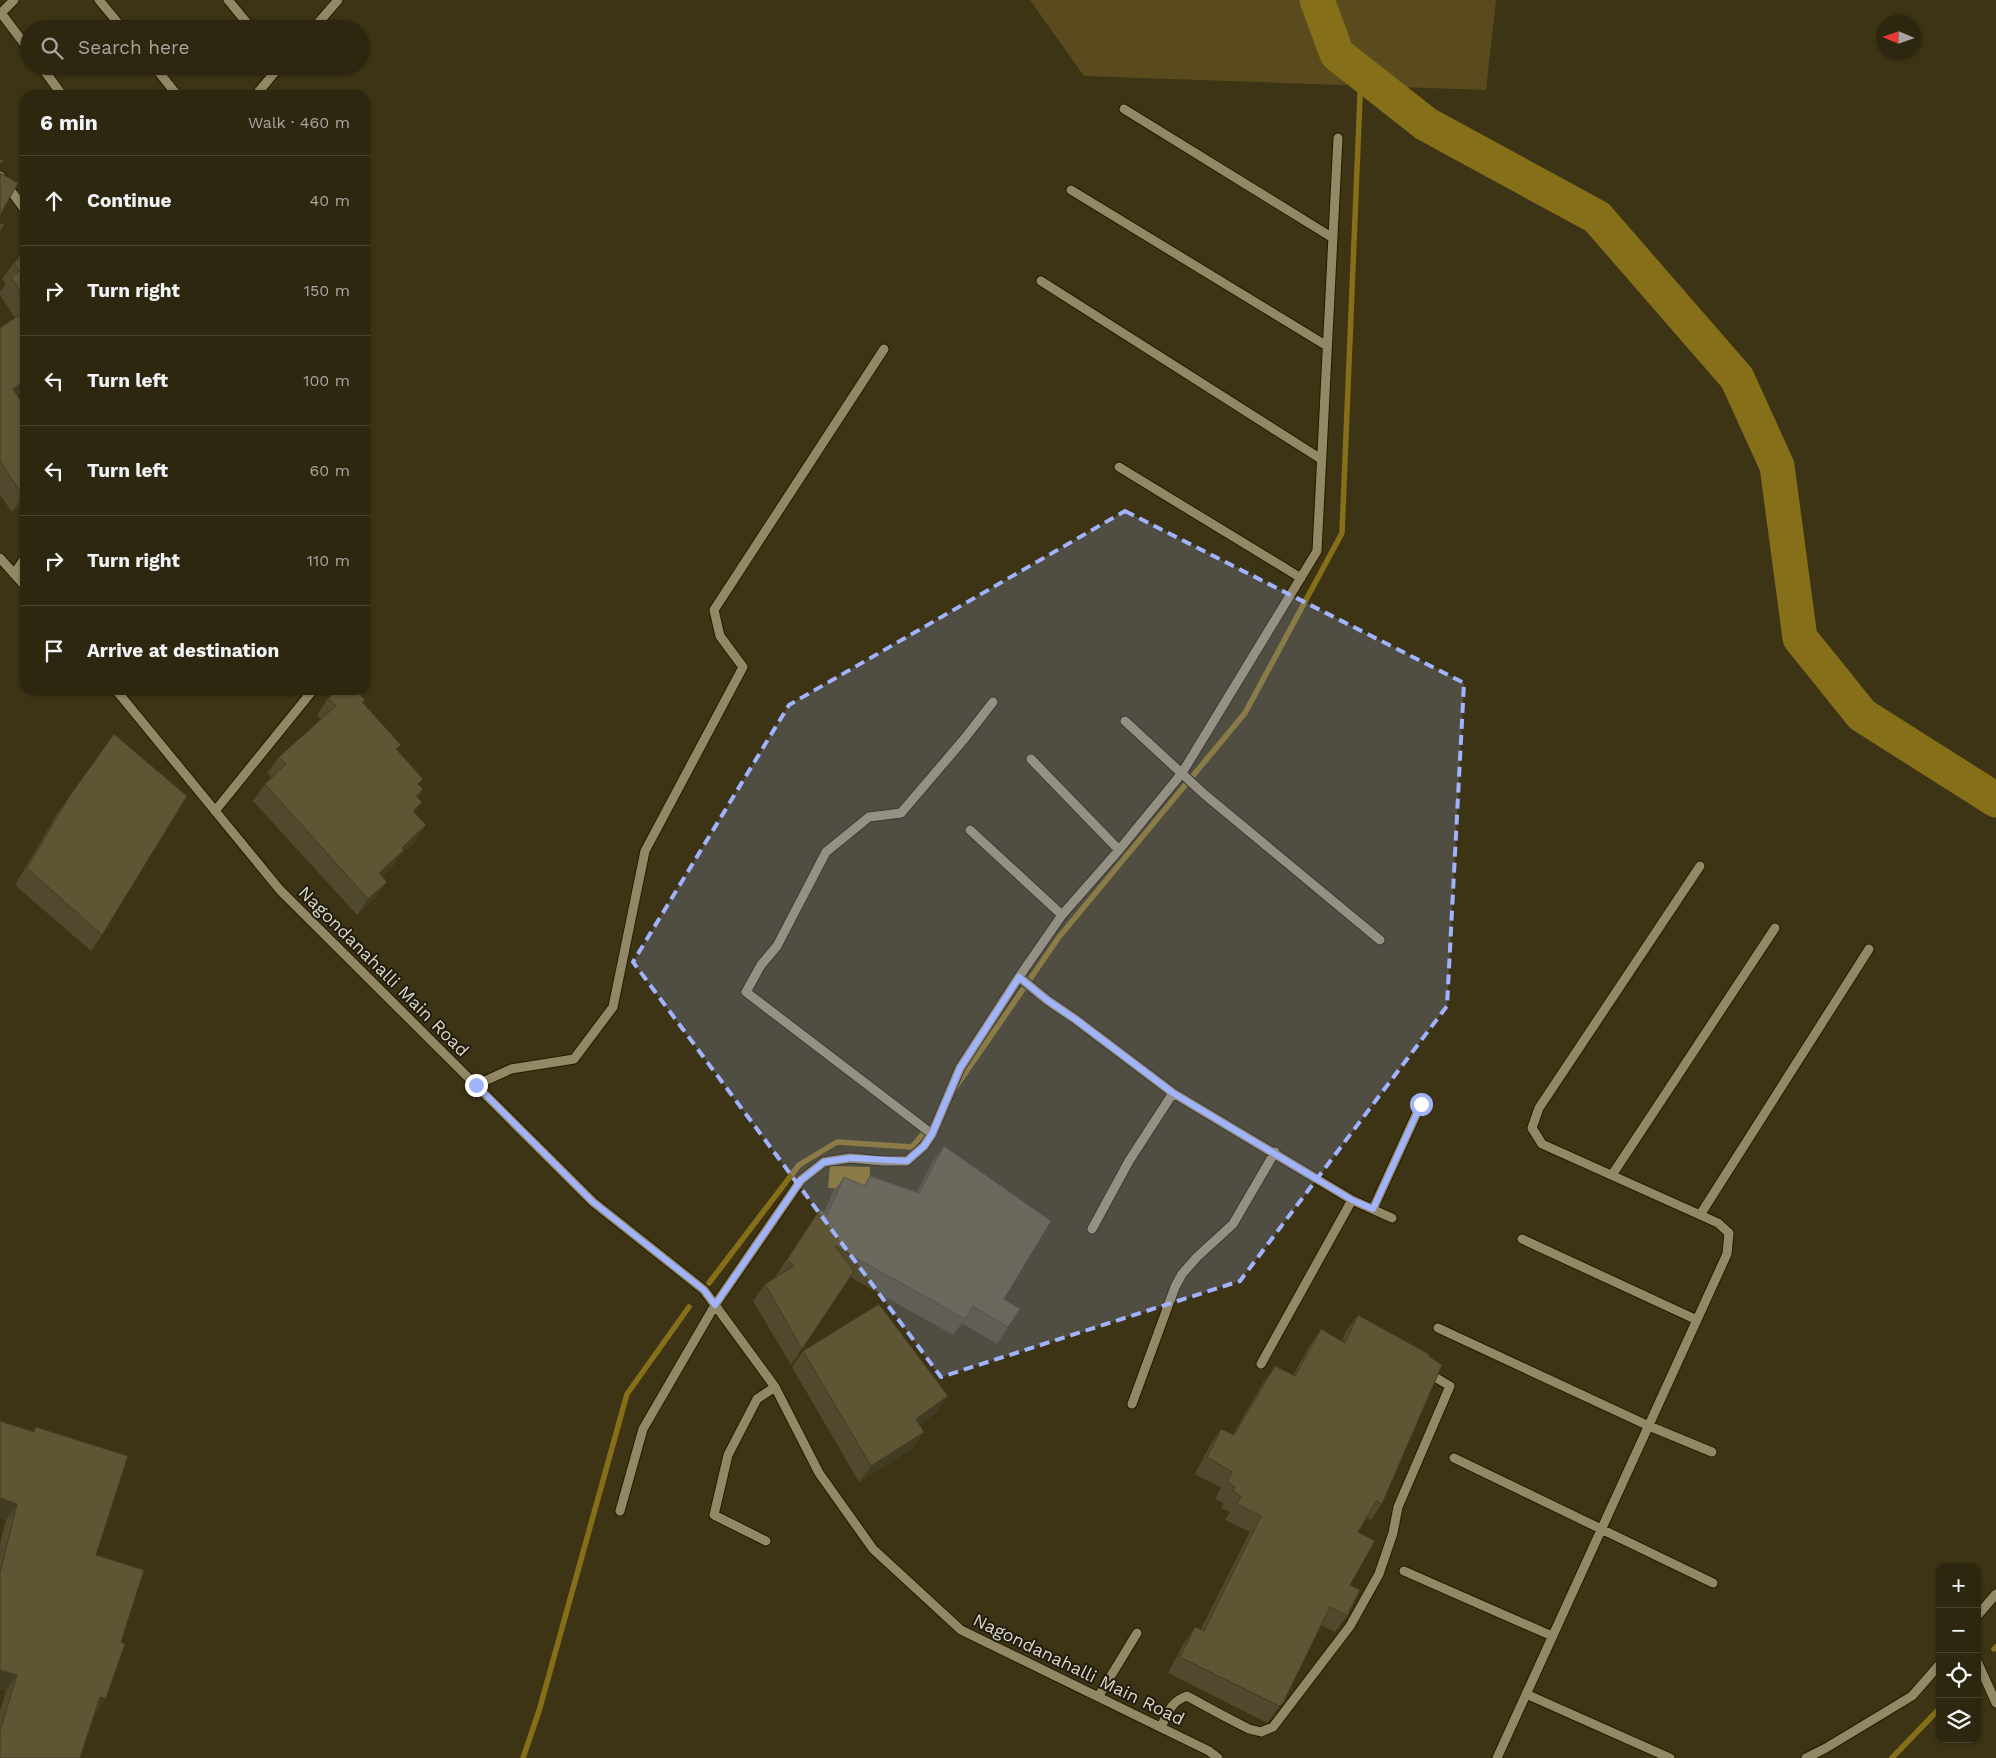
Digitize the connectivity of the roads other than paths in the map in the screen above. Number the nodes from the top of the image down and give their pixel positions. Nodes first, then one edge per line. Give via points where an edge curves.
1 (14, 0) edge
2 (99, 0) edge
3 (228, 0) edge
4 (338, 0) edge
5 (0, 13) edge
6 (116, 20) edge
7 (245, 20) edge
8 (321, 20) edge
9 (20, 39) edge
10 (48, 75) edge
11 (161, 75) edge
12 (273, 75) edge
13 (58, 90) edge
14 (173, 90) edge
15 (260, 90) edge
16 (1124, 109) dead end
17 (1338, 138) dead end
18 (0, 176) edge
19 (1071, 190) dead end
20 (20, 203) edge
21 (1333, 238) junction
22 (1041, 281) dead end
23 (1327, 346) junction
24 (884, 349) dead end
25 (1321, 459) junction
26 (1119, 467) dead end
27 (0, 558) edge
28 (20, 565) edge
29 (14, 574) junction
30 (1300, 578) junction
31 (20, 581) edge
32 (120, 695) edge
33 (309, 695) edge
34 (993, 702) dead end
35 (1125, 721) dead end
36 (1031, 759) dead end
37 (1182, 773) junction
38 (215, 811) junction
39 (970, 830) dead end
40 (1119, 850) junction
41 (1700, 866) dead end
42 (1062, 915) junction
43 (1775, 928) dead end
44 (1380, 940) dead end
45 (1869, 949) dead end
46 (1019, 977) junction
47 (476, 1085) junction
48 (1173, 1093) junction
49 (1421, 1104) dead end
50 (932, 1134) junction
51 (1275, 1152) junction
52 (1612, 1175) junction
53 (1352, 1200) junction
54 (1373, 1209) junction
55 (1700, 1215) junction
56 (1392, 1218) dead end
57 (1092, 1229) dead end
58 (1522, 1239) dead end
59 (715, 1305) junction
60 (1697, 1320) junction
61 (1438, 1328) dead end
62 (1261, 1364) dead end
63 (1422, 1369) edge
64 (775, 1387) junction
65 (1132, 1404) dead end
66 (1649, 1426) junction
67 (1712, 1452) dead end
68 (1454, 1458) dead end
69 (620, 1511) dead end
70 (1601, 1529) junction
71 (766, 1541) dead end
72 (1404, 1570) dead end
73 (1713, 1582) dead end
74 (1996, 1594) edge
75 (1981, 1611) edge
76 (1137, 1633) dead end
77 (1552, 1636) junction
78 (1936, 1669) edge
79 (1981, 1670) edge
80 (1526, 1694) junction
81 (1098, 1697) junction
82 (1996, 1703) edge
83 (1161, 1727) junction
84 (1218, 1758) edge
85 (1497, 1758) edge
86 (1670, 1758) edge
87 (1806, 1758) edge

1 - 5 street
2 - 6 street
3 - 7 street
4 - 8 street
5 - 9 street
10 - 13 street
11 - 14 street
12 - 15 street
16 - 21 street
17 - 21 street
18 - 20 street
19 - 23 street
21 - 23 street
22 - 25 street
23 - 25 street
24 - 47 street via 714,610 720,636 743,667 645,851 613,1007 574,1059 511,1069
25 - 30 street via 1316,551
26 - 30 street
27 - 29 street
28 - 29 street
29 - 31 street
30 - 37 street
32 - 38 street, Nagondanahalli Main Road
33 - 38 street
34 - 50 street via 901,813 869,817 826,852 777,946 761,964 746,992
35 - 37 street
36 - 40 street
37 - 40 street
37 - 44 street
38 - 47 street, Nagondanahalli Main Road via 280,890
39 - 42 street
40 - 42 street
41 - 52 street via 1539,1108 1532,1128 1542,1144
42 - 46 street
43 - 52 street
45 - 55 street
46 - 48 street
46 - 50 street via 960,1068
47 - 59 street, Nagondanahalli Main Road via 593,1202 704,1290
48 - 51 street
48 - 57 street via 1128,1161
49 - 54 street
50 - 59 street via 907,1161 850,1158 824,1162 816,1168 801,1180
51 - 53 street
51 - 65 street via 1233,1224 1197,1257 1175,1286
52 - 55 street
53 - 54 street
53 - 62 street
54 - 56 street
55 - 60 street via 1718,1223 1729,1233 1727,1254
58 - 60 street
59 - 64 street, Nagondanahalli Main Road
59 - 69 street via 643,1429
60 - 66 street
61 - 66 street
63 - 83 street via 1450,1386 1398,1507 1379,1574 1350,1626 1273,1727 1261,1732 1249,1729 1187,1696 1178,1698 1171,1705
64 - 71 street via 757,1399 728,1455 714,1515
64 - 81 street, Nagondanahalli Main Road via 819,1473 873,1549 961,1630
66 - 67 street
66 - 70 street
68 - 70 street
70 - 73 street
70 - 77 street
72 - 77 street
74 - 75 street
76 - 81 street
77 - 80 street
78 - 87 street via 1912,1696
79 - 82 street
80 - 85 street
80 - 86 street
81 - 83 street, Nagondanahalli Main Road
83 - 84 street, Nagondanahalli Main Road via 1209,1750

